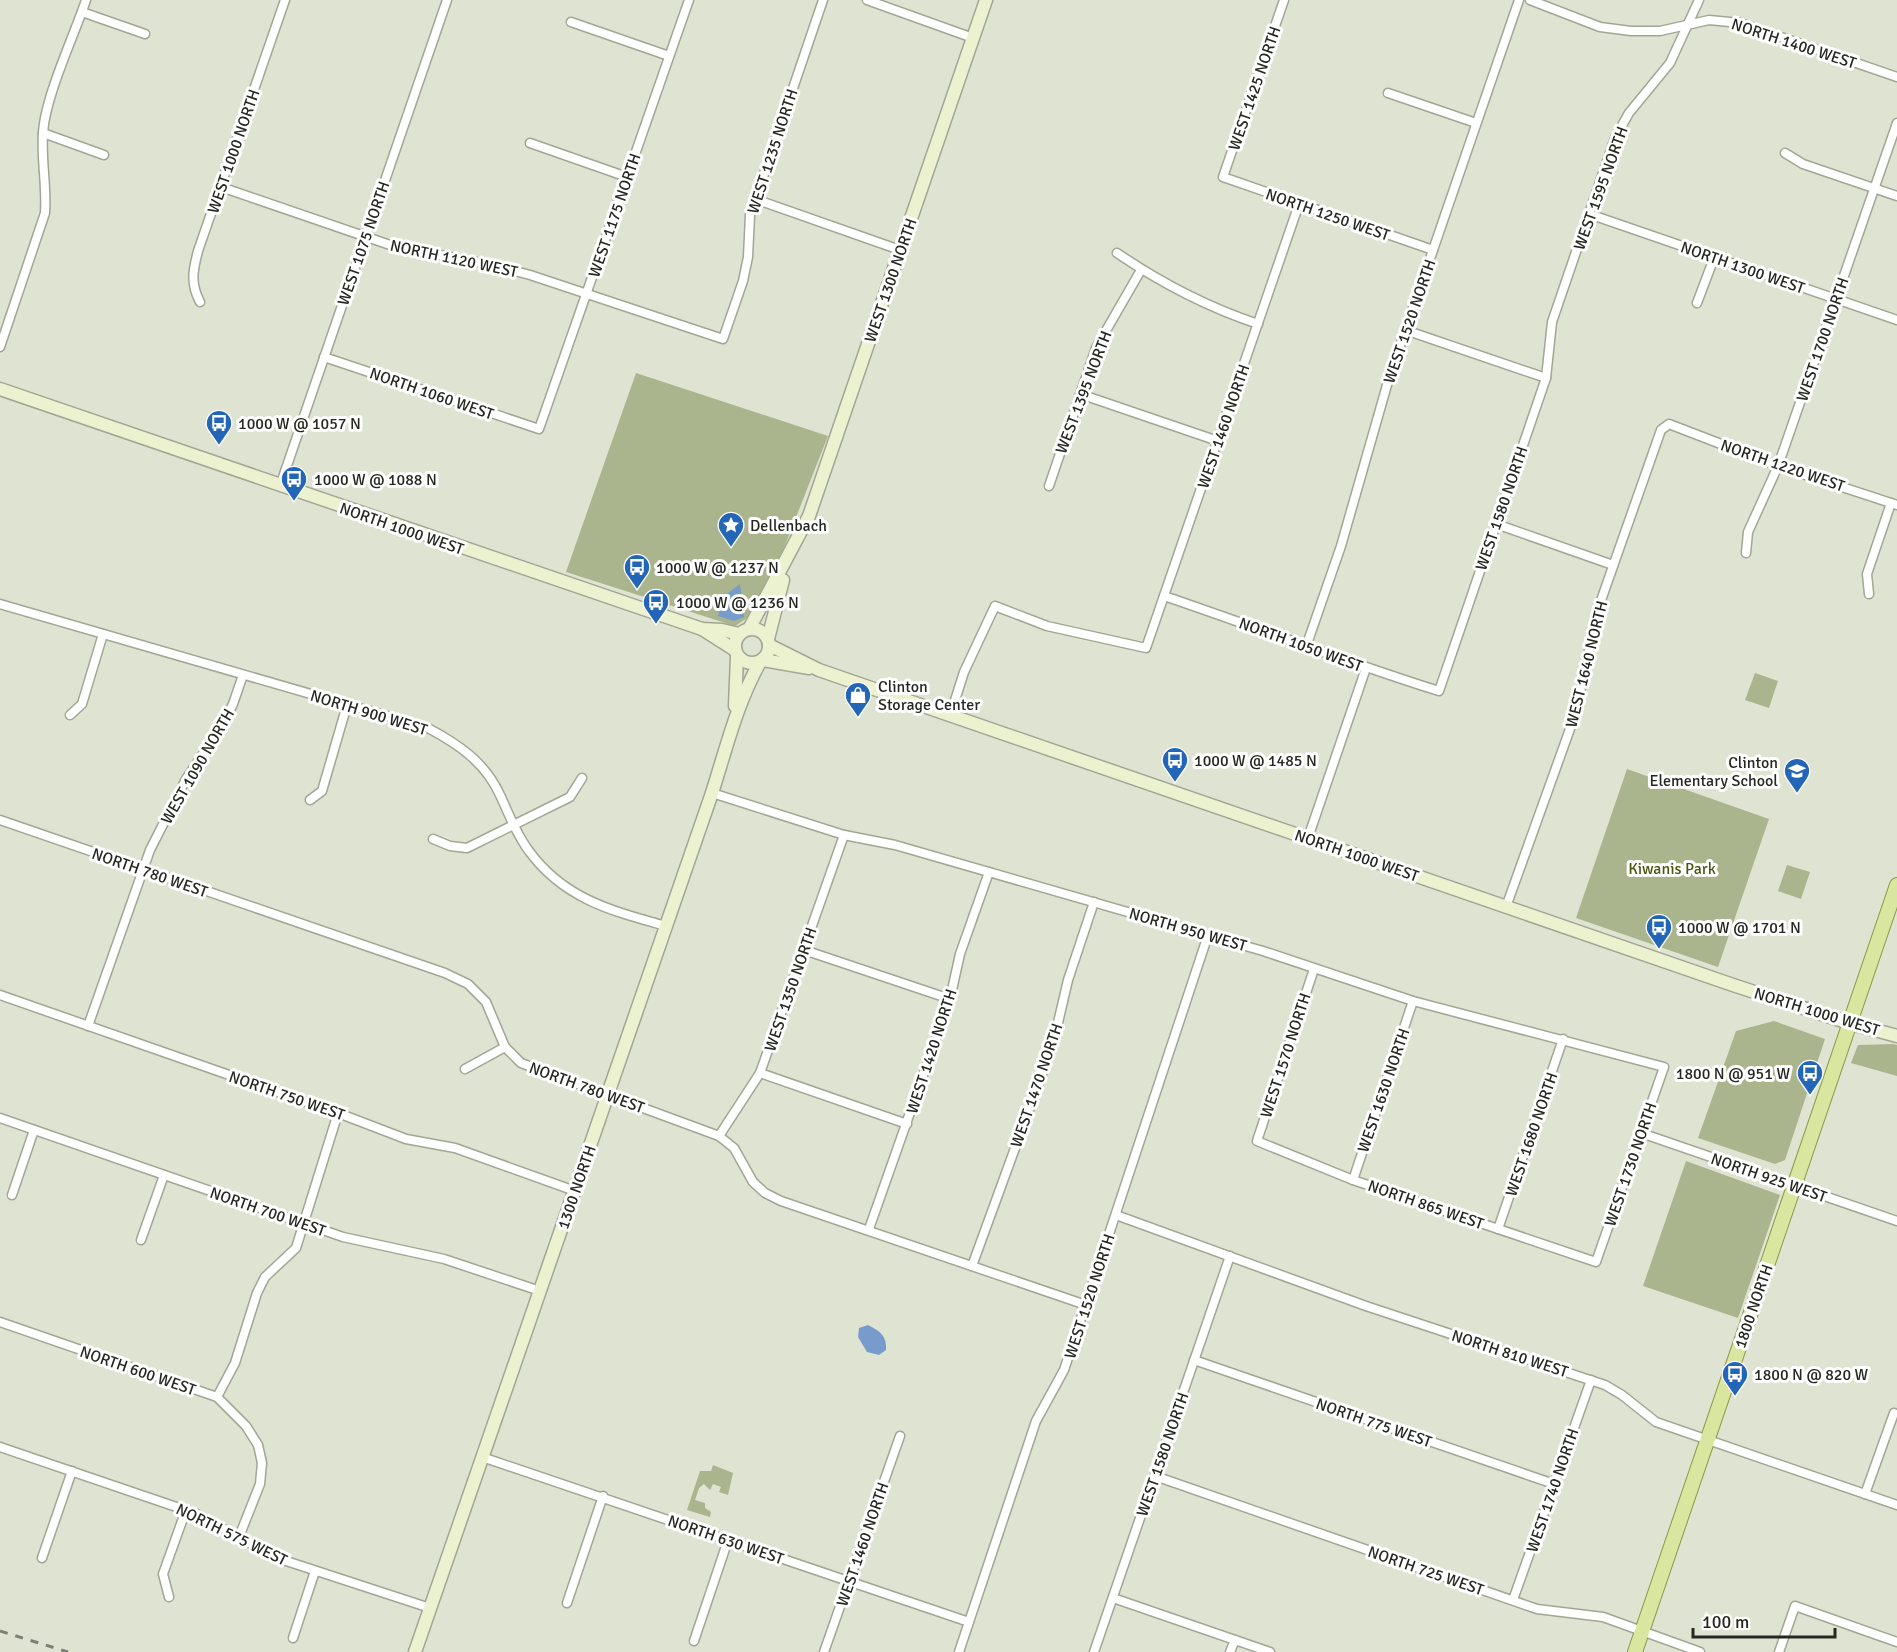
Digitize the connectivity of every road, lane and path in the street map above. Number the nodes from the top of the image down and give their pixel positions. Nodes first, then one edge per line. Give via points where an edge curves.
1 (86, 0) edge
2 (285, 0) edge
3 (445, 0) edge
4 (689, 0) edge
5 (824, 0) edge
6 (867, 0) edge
7 (986, 0) edge
8 (1284, 0) edge
9 (1519, 0) edge
10 (1530, 0) edge
11 (1699, 0) edge
12 (82, 12) junction
13 (571, 22) dead end
14 (1689, 24) junction
15 (145, 34) dead end
16 (973, 38) junction
17 (669, 56) junction
18 (1897, 77) edge
19 (1388, 93) dead end
20 (1476, 123) junction
21 (1897, 123) edge
22 (43, 133) junction
23 (530, 143) dead end
24 (1785, 153) dead end
25 (104, 155) dead end
26 (627, 177) junction
27 (1223, 177) joint
28 (220, 187) junction
29 (1874, 188) junction
30 (1897, 196) edge
31 (755, 199) junction
32 (1299, 204) junction
33 (1589, 214) junction
34 (366, 237) junction
35 (900, 250) junction
36 (1433, 250) junction
37 (1117, 253) dead end
38 (1714, 258) junction
39 (1141, 270) junction
40 (587, 294) junction
41 (1836, 299) junction
42 (200, 302) dead end
43 (1697, 303) dead end
44 (1897, 320) edge
45 (1552, 322) joint
46 (1258, 324) junction
47 (1405, 330) junction
48 (723, 339) joint
49 (0, 347) edge
50 (324, 357) junction
51 (1546, 378) junction
52 (0, 389) edge
53 (1080, 394) junction
54 (1669, 424) joint
55 (539, 429) joint
56 (1218, 441) junction
57 (1778, 466) junction
58 (280, 486) junction
59 (1049, 486) dead end
60 (1894, 504) edge
61 (1496, 524) junction
62 (1746, 553) dead end
63 (788, 559) junction
64 (1613, 565) junction
65 (1869, 594) dead end
66 (1164, 596) junction
67 (0, 604) edge
68 (702, 629) junction
69 (744, 632) junction
70 (103, 634) junction
71 (769, 642) junction
72 (1307, 644) junction
73 (736, 653) junction
74 (761, 661) junction
75 (1366, 668) junction
76 (819, 670) junction
77 (243, 675) junction
78 (1439, 691) joint
79 (347, 705) junction
80 (70, 715) dead end
81 (950, 716) junction
82 (734, 722) junction
83 (582, 778) dead end
84 (712, 793) junction
85 (310, 800) dead end
86 (0, 820) edge
87 (513, 825) junction
88 (844, 835) junction
89 (1308, 838) junction
90 (433, 839) dead end
91 (143, 869) junction
92 (989, 872) junction
93 (1897, 885) edge
94 (1094, 902) junction
95 (1506, 907) junction
96 (666, 926) junction
97 (1208, 935) junction
98 (804, 950) junction
99 (1314, 969) junction
100 (0, 995) edge
101 (950, 999) junction
102 (1413, 1000) junction
103 (1849, 1023) junction
104 (88, 1026) junction
105 (1897, 1036) edge
106 (1563, 1039) junction
107 (505, 1047) junction
108 (1664, 1067) joint
109 (465, 1069) dead end
110 (760, 1073) junction
111 (607, 1095) junction
112 (338, 1113) junction
113 (0, 1118) edge
114 (907, 1124) junction
115 (34, 1130) junction
116 (1641, 1133) junction
117 (719, 1136) junction
118 (1257, 1142) joint
119 (164, 1175) junction
120 (1353, 1180) junction
121 (1794, 1185) junction
122 (575, 1191) junction
123 (12, 1195) dead end
124 (1116, 1215) junction
125 (1897, 1221) edge
126 (304, 1223) junction
127 (1498, 1229) junction
128 (869, 1230) junction
129 (141, 1240) dead end
130 (1230, 1256) junction
131 (1596, 1262) joint
132 (972, 1266) junction
133 (540, 1291) junction
134 (1086, 1305) junction
135 (0, 1322) edge
136 (1194, 1360) junction
137 (1591, 1380) junction
138 (217, 1397) junction
139 (1894, 1413) dead end
140 (900, 1436) dead end
141 (1707, 1440) junction
142 (0, 1447) edge
143 (482, 1457) junction
144 (72, 1472) junction
145 (1155, 1476) junction
146 (1554, 1484) junction
147 (1866, 1494) junction
148 (603, 1496) junction
149 (1897, 1505) edge
150 (186, 1510) junction
151 (239, 1537) junction
152 (728, 1540) junction
153 (42, 1558) dead end
154 (315, 1571) junction
155 (849, 1581) junction
156 (169, 1598) dead end
157 (1113, 1598) junction
158 (1513, 1600) junction
159 (567, 1603) dead end
160 (430, 1608) junction
161 (969, 1622) junction
162 (1642, 1631) junction
163 (293, 1638) dead end
164 (1235, 1640) junction
165 (694, 1641) dead end
166 (1897, 1642) edge
167 (416, 1652) edge
168 (824, 1652) edge
169 (958, 1652) edge
170 (1094, 1652) edge
171 (1230, 1652) edge
172 (1270, 1652) edge
173 (1635, 1652) edge
174 (1700, 1652) edge
175 (1779, 1652) edge

1 - 12 street
2 - 28 street, WEST 1000 NORTH
3 - 34 street, WEST 1075 NORTH
4 - 17 street, WEST 1175 NORTH
5 - 31 street, WEST 1235 NORTH
6 - 16 street
7 - 16 street, WEST 1300 NORTH
8 - 27 street, WEST 1425 NORTH
9 - 20 street, WEST 1520 NORTH
10 - 14 street, NORTH 1400 WEST via 1600,27 1632,32
11 - 14 street, WEST 1595 NORTH
12 - 15 street
12 - 22 street
13 - 17 street
14 - 18 street, NORTH 1400 WEST via 1709,20 1740,23
14 - 33 street, WEST 1595 NORTH via 1670,63 1629,112 1615,138
16 - 35 street, WEST 1300 NORTH
17 - 26 street, WEST 1175 NORTH
19 - 20 street
20 - 36 street, WEST 1520 NORTH
21 - 29 street, WEST 1700 NORTH
22 - 25 street
22 - 49 street via 45,213
23 - 26 street
24 - 29 street via 1803,164
26 - 40 street, WEST 1175 NORTH
27 - 32 street, NORTH 1250 WEST
28 - 34 street, NORTH 1120 WEST
28 - 42 street, WEST 1000 NORTH via 192,273 193,288
29 - 30 street
29 - 41 street, WEST 1700 NORTH
31 - 35 street
31 - 48 street, WEST 1235 NORTH via 743,281
32 - 36 street, NORTH 1250 WEST
32 - 46 street, WEST 1460 NORTH
33 - 38 street, NORTH 1300 WEST
33 - 45 street, WEST 1595 NORTH
34 - 40 street, NORTH 1120 WEST via 437,256 493,265
34 - 50 street, WEST 1075 NORTH
35 - 63 street, WEST 1300 NORTH via 809,516
36 - 47 street, WEST 1520 NORTH
37 - 39 street
38 - 41 street, NORTH 1300 WEST
38 - 43 street
39 - 46 street via 1198,301
39 - 53 street, WEST 1395 NORTH via 1096,348
40 - 48 street, NORTH 1120 WEST
40 - 55 street, WEST 1175 NORTH
41 - 44 street, NORTH 1300 WEST
41 - 57 street, WEST 1700 NORTH
45 - 51 street, WEST 1580 NORTH
46 - 56 street, WEST 1460 NORTH
47 - 51 street
47 - 72 street, WEST 1520 NORTH via 1341,546
50 - 55 street, NORTH 1060 WEST
50 - 58 street, WEST 1075 NORTH
51 - 61 street, WEST 1580 NORTH
52 - 58 street, NORTH 1000 WEST
53 - 56 street
53 - 59 street, WEST 1395 NORTH
54 - 57 street, NORTH 1220 WEST
54 - 64 street, WEST 1640 NORTH via 1661,430
56 - 66 street, WEST 1460 NORTH
57 - 60 street, NORTH 1220 WEST
57 - 62 street, WEST 1700 NORTH via 1748,532
58 - 68 street, NORTH 1000 WEST
60 - 65 street via 1867,574
61 - 64 street
61 - 78 street, WEST 1580 NORTH
63 - 69 street, WEST 1300 NORTH
63 - 71 street, WEST 1300 NORTH
64 - 95 street, WEST 1640 NORTH via 1591,637 1575,715
66 - 72 street, NORTH 1050 WEST
66 - 81 street, WEST 1460 NORTH via 1146,648 1047,626 995,606 964,672
67 - 70 street, NORTH 900 WEST
68 - 69 street, NORTH 1000 WEST
68 - 73 street, NORTH 1000 WEST
69 - 71 street via 760,631
69 - 73 street
70 - 77 street, NORTH 900 WEST
70 - 80 street via 82,704
71 - 74 street
71 - 76 street, NORTH 1000 WEST
72 - 75 street, NORTH 1050 WEST
73 - 74 street via 746,663
73 - 82 street, 1300 NORTH
74 - 76 street, NORTH 1000 WEST
74 - 82 street, 1300 NORTH
75 - 78 street, NORTH 1050 WEST
75 - 89 street
76 - 81 street, NORTH 1000 WEST
77 - 79 street, NORTH 900 WEST
77 - 91 street, WEST 1090 NORTH via 233,704 186,779
79 - 85 street via 322,791
79 - 87 street, NORTH 900 WEST via 428,728 459,745 480,764 499,792
81 - 89 street, NORTH 1000 WEST
82 - 84 street, 1300 NORTH
83 - 87 street via 570,797
84 - 88 street, NORTH 950 WEST
84 - 96 street, 1300 NORTH
86 - 91 street, NORTH 780 WEST
87 - 90 street via 467,848
87 - 96 street, NORTH 900 WEST via 547,872 568,889 595,906
88 - 92 street, NORTH 950 WEST via 896,845
88 - 98 street, WEST 1350 NORTH
89 - 95 street, NORTH 1000 WEST
91 - 104 street, WEST 1090 NORTH
91 - 107 street, NORTH 780 WEST via 452,976 468,984 486,1002
92 - 94 street, NORTH 950 WEST
92 - 101 street, WEST 1420 NORTH via 960,954
93 - 103 main road, 1800 NORTH
94 - 97 street, NORTH 950 WEST
94 - 132 street, WEST 1470 NORTH via 1068,980 1053,1044
95 - 103 street, NORTH 1000 WEST
96 - 111 street, 1300 NORTH
97 - 99 street, NORTH 950 WEST
97 - 124 street, WEST 1520 NORTH
98 - 101 street
98 - 110 street, WEST 1350 NORTH
99 - 102 street, NORTH 950 WEST
99 - 118 street, WEST 1570 NORTH
100 - 104 street, NORTH 750 WEST
101 - 114 street, WEST 1420 NORTH
102 - 106 street, NORTH 950 WEST
102 - 120 street, WEST 1630 NORTH
103 - 105 street, NORTH 1000 WEST
103 - 121 main road, 1800 NORTH
104 - 112 street, NORTH 750 WEST
106 - 108 street, NORTH 950 WEST
106 - 127 street, WEST 1680 NORTH
107 - 109 street
107 - 111 street, NORTH 780 WEST via 535,1070
108 - 116 street, WEST 1730 NORTH
110 - 114 street
110 - 117 street, WEST 1350 NORTH
111 - 117 street, NORTH 780 WEST
111 - 122 street, 1300 NORTH
112 - 122 street, NORTH 750 WEST via 406,1139 455,1148
112 - 126 street
113 - 115 street, NORTH 700 WEST
114 - 128 street, WEST 1420 NORTH
115 - 119 street, NORTH 700 WEST
115 - 123 street
116 - 121 street, NORTH 925 WEST
116 - 131 street, WEST 1730 NORTH
117 - 128 street, NORTH 780 WEST via 734,1148 753,1182 765,1193
118 - 120 street, NORTH 865 WEST
119 - 126 street, NORTH 700 WEST
119 - 129 street
120 - 127 street, NORTH 865 WEST
121 - 125 street, NORTH 925 WEST
121 - 141 main road, 1800 NORTH
122 - 133 street, 1300 NORTH
124 - 130 street, NORTH 810 WEST
124 - 134 street, WEST 1520 NORTH
126 - 133 street, NORTH 700 WEST via 343,1237 444,1259
126 - 138 street via 296,1248 265,1277 235,1363
127 - 131 street, NORTH 865 WEST
128 - 132 street, NORTH 780 WEST
130 - 136 street, WEST 1580 NORTH
130 - 137 street, NORTH 810 WEST via 1366,1306
132 - 134 street, NORTH 780 WEST
133 - 143 street, 1300 NORTH
134 - 161 street, WEST 1520 NORTH via 1064,1370 1036,1421
135 - 138 street, NORTH 600 WEST
136 - 145 street, WEST 1580 NORTH
136 - 146 street, NORTH 775 WEST
137 - 141 street, NORTH 810 WEST via 1622,1395 1656,1422
137 - 146 street, WEST 1740 NORTH
138 - 151 street, NORTH 600 WEST via 246,1426 258,1445 262,1463 260,1484
139 - 147 street
140 - 155 street, WEST 1460 NORTH
141 - 147 street, NORTH 810 WEST
141 - 162 main road, 1800 NORTH
142 - 144 street, NORTH 575 WEST
143 - 148 street, NORTH 630 WEST
143 - 160 street, 1300 NORTH
144 - 150 street, NORTH 575 WEST
144 - 153 street
145 - 157 street, WEST 1580 NORTH
145 - 158 street, NORTH 725 WEST
146 - 158 street, WEST 1740 NORTH
147 - 149 street, NORTH 810 WEST
148 - 152 street, NORTH 630 WEST
148 - 159 street
150 - 151 street, NORTH 575 WEST
150 - 156 street via 164,1574
151 - 154 street, NORTH 575 WEST via 277,1558
152 - 155 street, NORTH 630 WEST
152 - 165 street
154 - 160 street, NORTH 575 WEST
154 - 163 street
155 - 161 street, NORTH 630 WEST
155 - 168 street, WEST 1460 NORTH
157 - 164 street
157 - 170 street, WEST 1580 NORTH
158 - 162 street, NORTH 725 WEST via 1537,1609 1603,1617
160 - 167 street, 1300 NORTH
161 - 169 street, WEST 1520 NORTH
162 - 173 main road, 1800 NORTH
162 - 174 street, NORTH 725 WEST
164 - 171 street
164 - 172 street
166 - 175 street via 1795,1606

